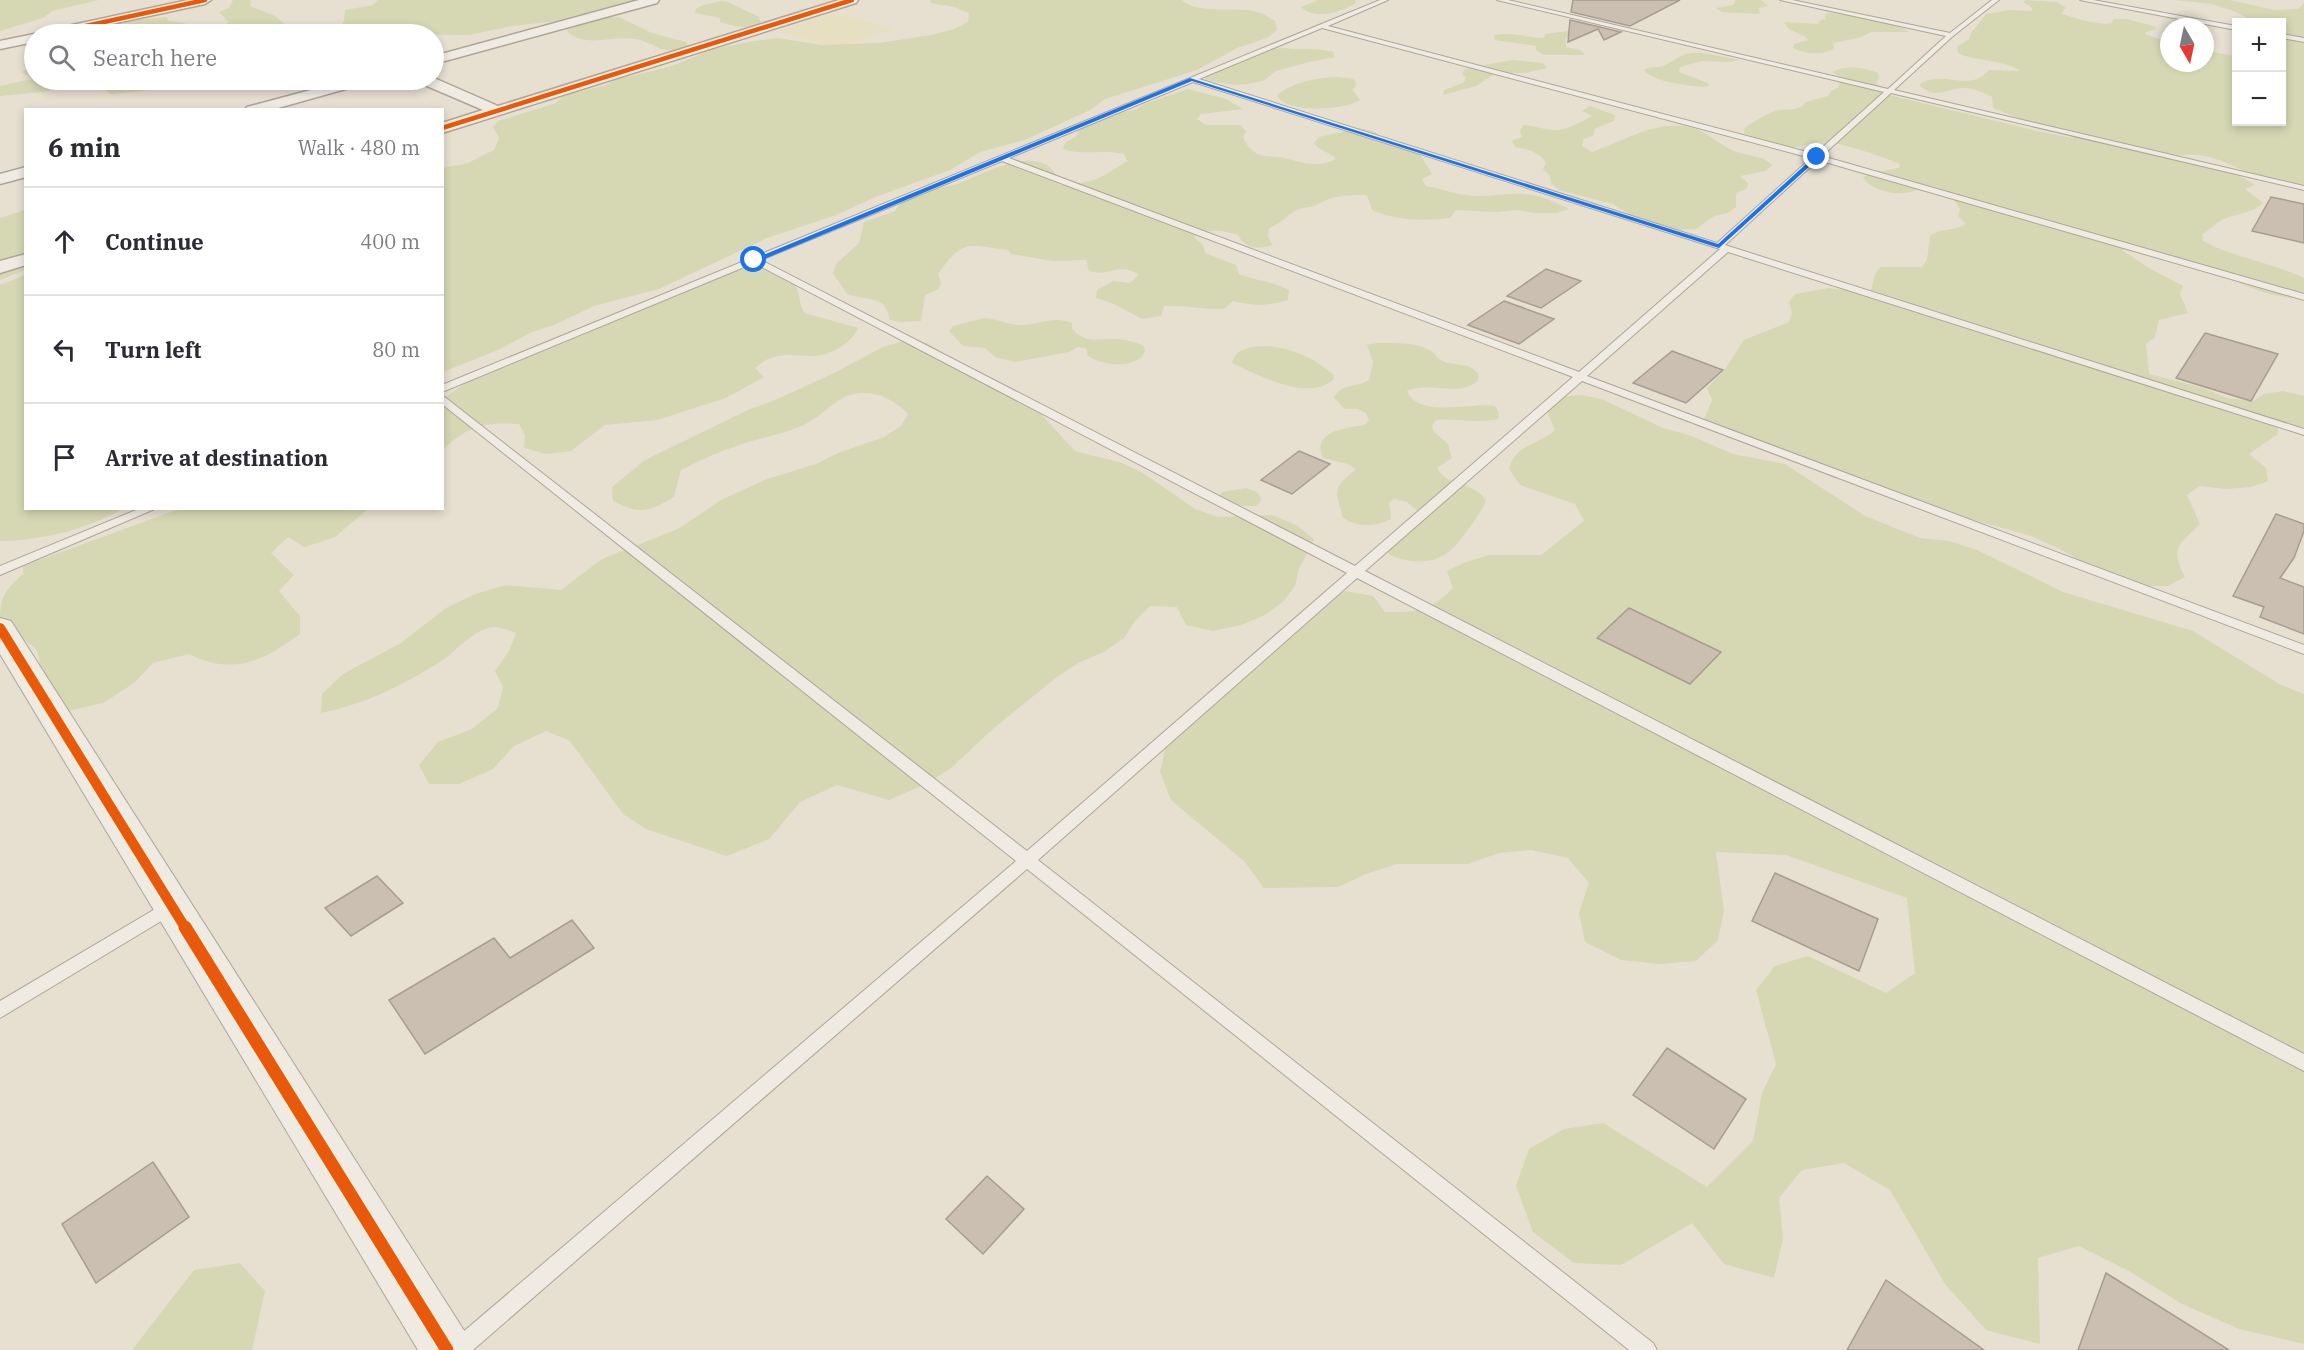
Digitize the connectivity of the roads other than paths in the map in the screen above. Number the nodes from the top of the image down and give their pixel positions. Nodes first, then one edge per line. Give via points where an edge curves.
1 (205, 0) edge
2 (652, 0) edge
3 (852, 0) edge
4 (1385, 0) edge
5 (1500, 0) edge
6 (1784, 0) edge
7 (1996, 0) edge
8 (2083, 0) edge
9 (96, 24) edge
10 (1321, 26) junction
11 (2232, 27) edge
12 (1951, 35) junction
13 (2286, 37) edge
14 (24, 40) edge
15 (2304, 40) edge
16 (0, 45) edge
17 (444, 57) edge
18 (1192, 80) junction
19 (444, 88) edge
20 (325, 90) edge
21 (1890, 91) junction
22 (259, 108) edge
23 (497, 111) junction
24 (444, 127) edge
25 (1817, 157) junction
26 (1002, 158) junction
27 (24, 172) edge
28 (0, 178) edge
29 (2304, 188) edge
30 (1723, 248) junction
31 (24, 260) edge
32 (754, 260) junction
33 (0, 267) edge
34 (2304, 297) edge
35 (1579, 376) junction
36 (444, 388) edge
37 (444, 400) edge
38 (2304, 432) edge
39 (147, 510) edge
40 (0, 571) edge
41 (1354, 571) junction
42 (0, 628) edge
43 (2304, 650) edge
44 (1027, 860) junction
45 (172, 906) junction
46 (0, 1010) edge
47 (2304, 1064) edge
48 (447, 1350) edge
49 (457, 1350) edge
50 (1646, 1350) edge

1 - 9 street
2 - 17 street
3 - 23 street
4 - 10 lane
5 - 21 lane
6 - 12 lane
7 - 12 lane
8 - 11 lane
10 - 18 lane
10 - 25 lane
12 - 21 lane
13 - 15 lane
14 - 16 street
18 - 26 lane
18 - 30 lane
19 - 23 street
20 - 22 street
21 - 25 lane
21 - 29 lane
23 - 24 street
25 - 30 lane
25 - 34 lane
26 - 32 lane
26 - 35 lane
27 - 28 street
30 - 35 lane
30 - 38 lane
31 - 33 street
32 - 36 lane
32 - 41 lane
35 - 41 lane
35 - 43 lane
37 - 44 lane
39 - 40 lane
41 - 44 lane
41 - 47 lane
42 - 45 street
44 - 49 lane
44 - 50 lane
45 - 46 lane
45 - 48 street

